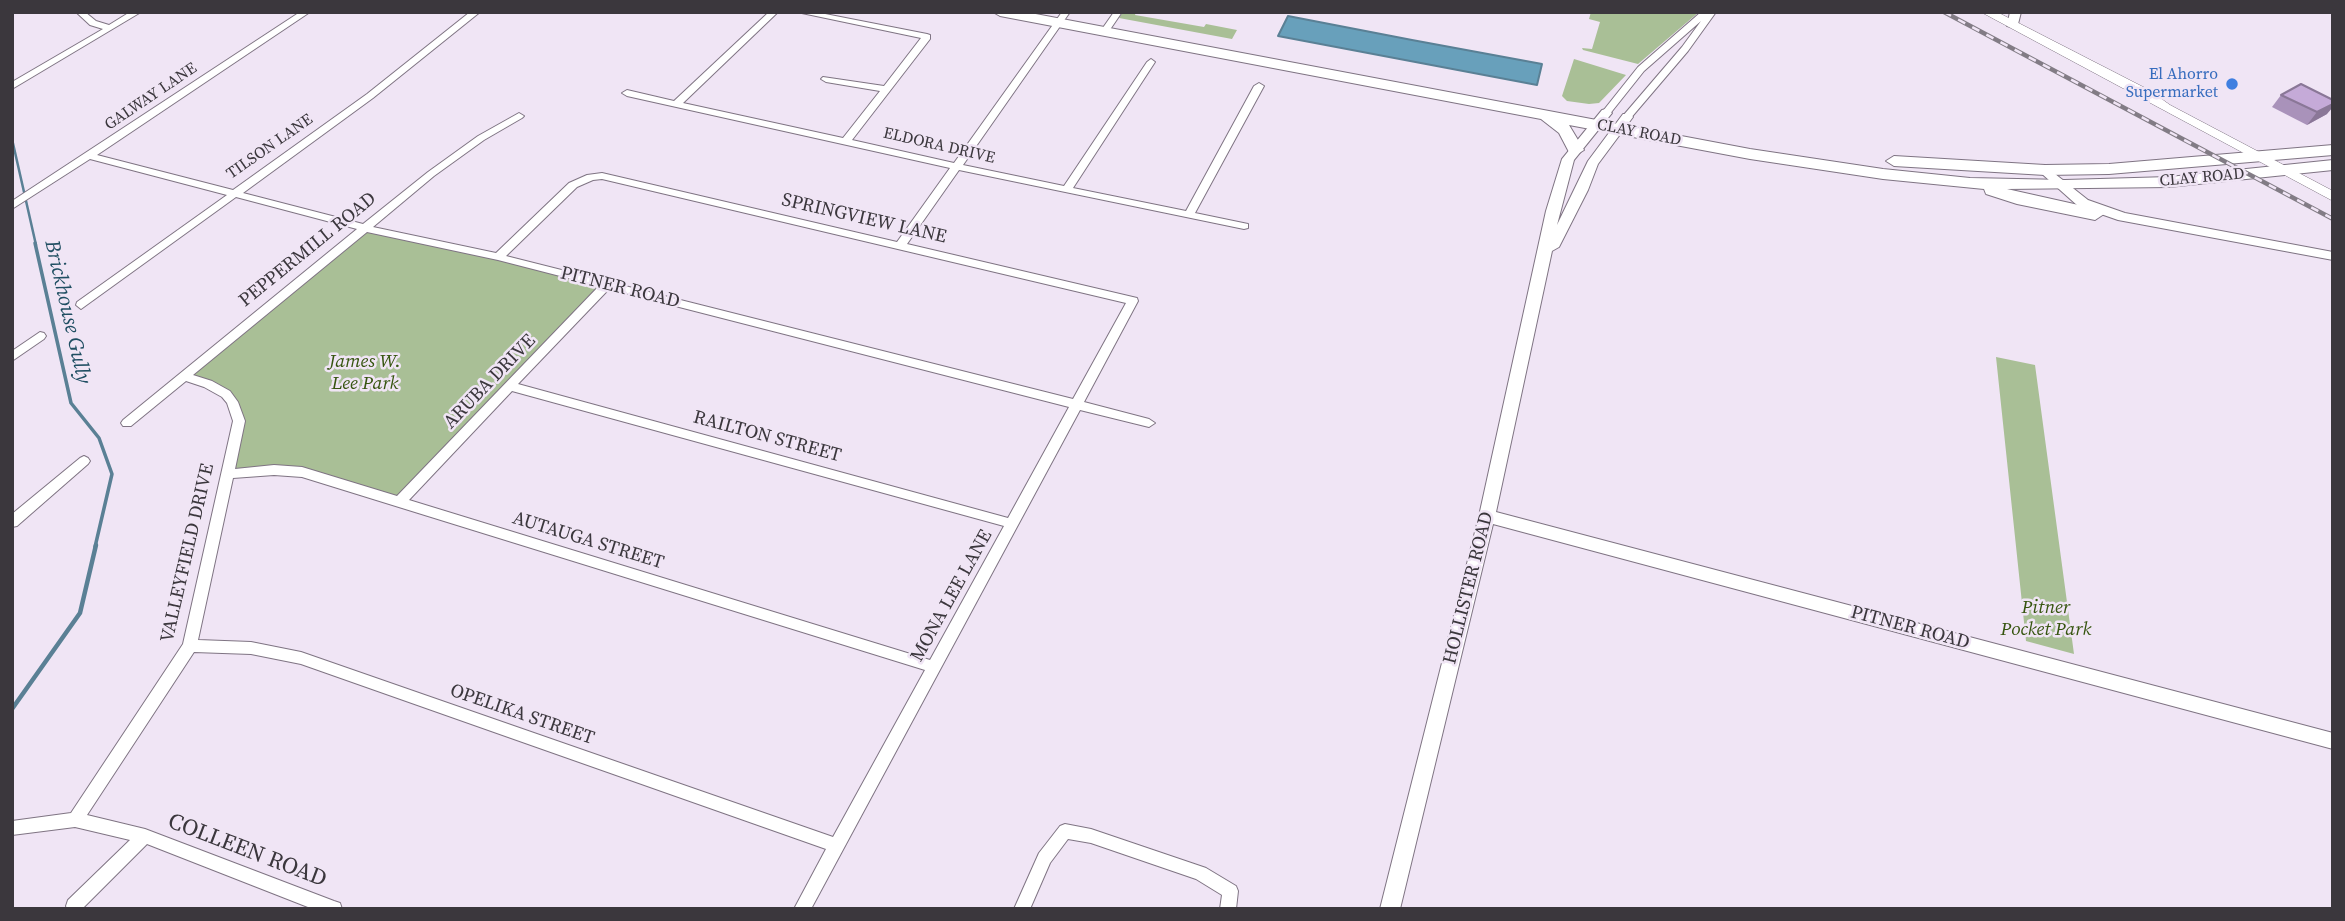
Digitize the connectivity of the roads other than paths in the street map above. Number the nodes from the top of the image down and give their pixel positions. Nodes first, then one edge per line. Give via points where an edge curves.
1 (80, 12) edge
2 (137, 12) edge
3 (306, 12) edge
4 (476, 12) edge
5 (774, 12) edge
6 (801, 12) edge
7 (1000, 12) edge
8 (1706, 12) edge
9 (1712, 12) edge
10 (1987, 12) edge
11 (1063, 16) edge
12 (2014, 19) edge
13 (1111, 22) edge
14 (110, 28) junction
15 (1662, 49) junction
16 (1680, 55) junction
17 (1151, 62) dead end
18 (826, 79) dead end
19 (16, 83) edge
20 (1259, 86) dead end
21 (1434, 88) junction
22 (885, 89) junction
23 (627, 93) dead end
24 (2144, 93) junction
25 (677, 103) junction
26 (1540, 114) junction
27 (519, 116) dead end
28 (1601, 119) junction
29 (1622, 123) junction
30 (846, 141) junction
31 (1576, 150) junction
32 (2333, 150) edge
33 (2276, 155) junction
34 (91, 156) junction
35 (2256, 157) junction
36 (2333, 165) edge
37 (958, 167) junction
38 (1880, 167) junction
39 (2302, 169) junction
40 (2284, 171) junction
41 (2053, 180) junction
42 (1970, 183) junction
43 (2333, 184) edge
44 (1560, 185) junction
45 (1067, 189) junction
46 (1582, 191) junction
47 (233, 193) junction
48 (2333, 197) edge
49 (13, 206) edge
50 (1189, 214) junction
51 (2095, 214) junction
52 (2123, 217) junction
53 (1244, 226) dead end
54 (364, 228) junction
55 (900, 246) junction
56 (2333, 256) edge
57 (498, 257) junction
58 (1543, 265) junction
59 (607, 285) junction
60 (1133, 301) joint
61 (81, 305) dead end
62 (40, 336) dead end
63 (12, 357) edge
64 (185, 377) junction
65 (510, 386) junction
66 (1077, 404) junction
67 (127, 423) dead end
68 (1149, 423) dead end
69 (84, 461) dead end
70 (228, 474) junction
71 (398, 503) junction
72 (1487, 516) junction
73 (12, 522) edge
74 (1013, 524) junction
75 (190, 646) junction
76 (934, 667) junction
77 (2333, 741) edge
78 (75, 820) junction
79 (12, 828) edge
80 (1065, 831) joint
81 (145, 836) junction
82 (837, 846) junction
83 (74, 906) dead end
84 (327, 908) edge
85 (802, 909) edge
86 (1021, 909) edge
87 (1228, 909) edge
88 (1390, 909) edge

1 - 14 street via 93,23
2 - 14 street
3 - 34 street, GALWAY LANE
4 - 47 street, TILSON LANE via 370,96
5 - 25 street
6 - 22 street via 927,37
7 - 11 main road, CLAY ROAD
8 - 15 street, HOLLISTER ROAD
9 - 16 street, HOLLISTER ROAD
10 - 12 main road
11 - 13 main road, CLAY ROAD
11 - 37 street
12 - 24 main road
13 - 21 main road, CLAY ROAD
14 - 19 street
15 - 16 street
15 - 28 street, HOLLISTER ROAD
16 - 29 street, HOLLISTER ROAD
17 - 45 street
18 - 22 street
20 - 50 street
21 - 26 main road, CLAY ROAD
21 - 28 main road, CLAY ROAD
22 - 30 street
23 - 25 street, ELDORA DRIVE
24 - 33 main road
24 - 35 main road
25 - 30 street, ELDORA DRIVE
26 - 28 main road, CLAY ROAD
26 - 31 main road via 1566,130
27 - 54 street, PEPPERMILL ROAD via 461,152
28 - 29 main road, CLAY ROAD
28 - 31 street, HOLLISTER ROAD
29 - 38 main road, CLAY ROAD via 1750,154
29 - 46 street, HOLLISTER ROAD via 1592,164
30 - 37 street, ELDORA DRIVE
31 - 44 street, HOLLISTER ROAD via 1568,159
32 - 33 main road, CLAY ROAD
33 - 35 main road, CLAY ROAD
33 - 39 main road
34 - 47 street, PITNER ROAD
34 - 49 street, GALWAY LANE
35 - 40 main road
35 - 41 main road, CLAY ROAD
36 - 39 main road, CLAY ROAD
37 - 45 street, ELDORA DRIVE
37 - 55 street
38 - 41 main road, CLAY ROAD
38 - 42 main road, CLAY ROAD
39 - 40 main road, CLAY ROAD
39 - 43 main road
40 - 41 main road, CLAY ROAD via 2169,182
40 - 48 main road
41 - 42 main road, CLAY ROAD
41 - 51 street via 2064,199
41 - 52 street via 2083,203
42 - 51 main road via 2023,200
44 - 46 street
44 - 58 street, HOLLISTER ROAD
45 - 50 street, ELDORA DRIVE
46 - 58 street, HOLLISTER ROAD
47 - 54 street, PITNER ROAD
47 - 61 street, TILSON LANE
50 - 53 street, ELDORA DRIVE
51 - 52 street
52 - 56 street
54 - 57 street, PITNER ROAD
54 - 64 street, PEPPERMILL ROAD
55 - 57 street, SPRINGVIEW LANE via 602,176 573,185
55 - 60 street, SPRINGVIEW LANE
57 - 59 street, PITNER ROAD
58 - 72 street, HOLLISTER ROAD
59 - 65 street, ARUBA DRIVE
59 - 66 street, PITNER ROAD
60 - 66 street, MONA LEE LANE
62 - 63 street
64 - 67 street, PEPPERMILL ROAD
64 - 70 street, VALLEYFIELD DRIVE via 226,394 236,410 239,421
65 - 71 street, ARUBA DRIVE
65 - 74 street, RAILTON STREET
66 - 68 street, PITNER ROAD
66 - 74 street, MONA LEE LANE
69 - 73 street
70 - 71 street, AUTAUGA STREET via 302,472
70 - 75 street, VALLEYFIELD DRIVE
71 - 76 street, AUTAUGA STREET
72 - 77 street, PITNER ROAD
72 - 88 street, HOLLISTER ROAD
74 - 76 street, MONA LEE LANE
75 - 78 street, VALLEYFIELD DRIVE
75 - 82 street, OPELIKA STREET via 251,648 301,658
76 - 82 street, MONA LEE LANE
78 - 79 street, COLLEEN ROAD
78 - 81 street, COLLEEN ROAD
80 - 86 street via 1044,858
80 - 87 street via 1200,873 1230,891
81 - 83 street, COLLEEN ROAD
81 - 84 street, COLLEEN ROAD
82 - 85 street, MONA LEE LANE

